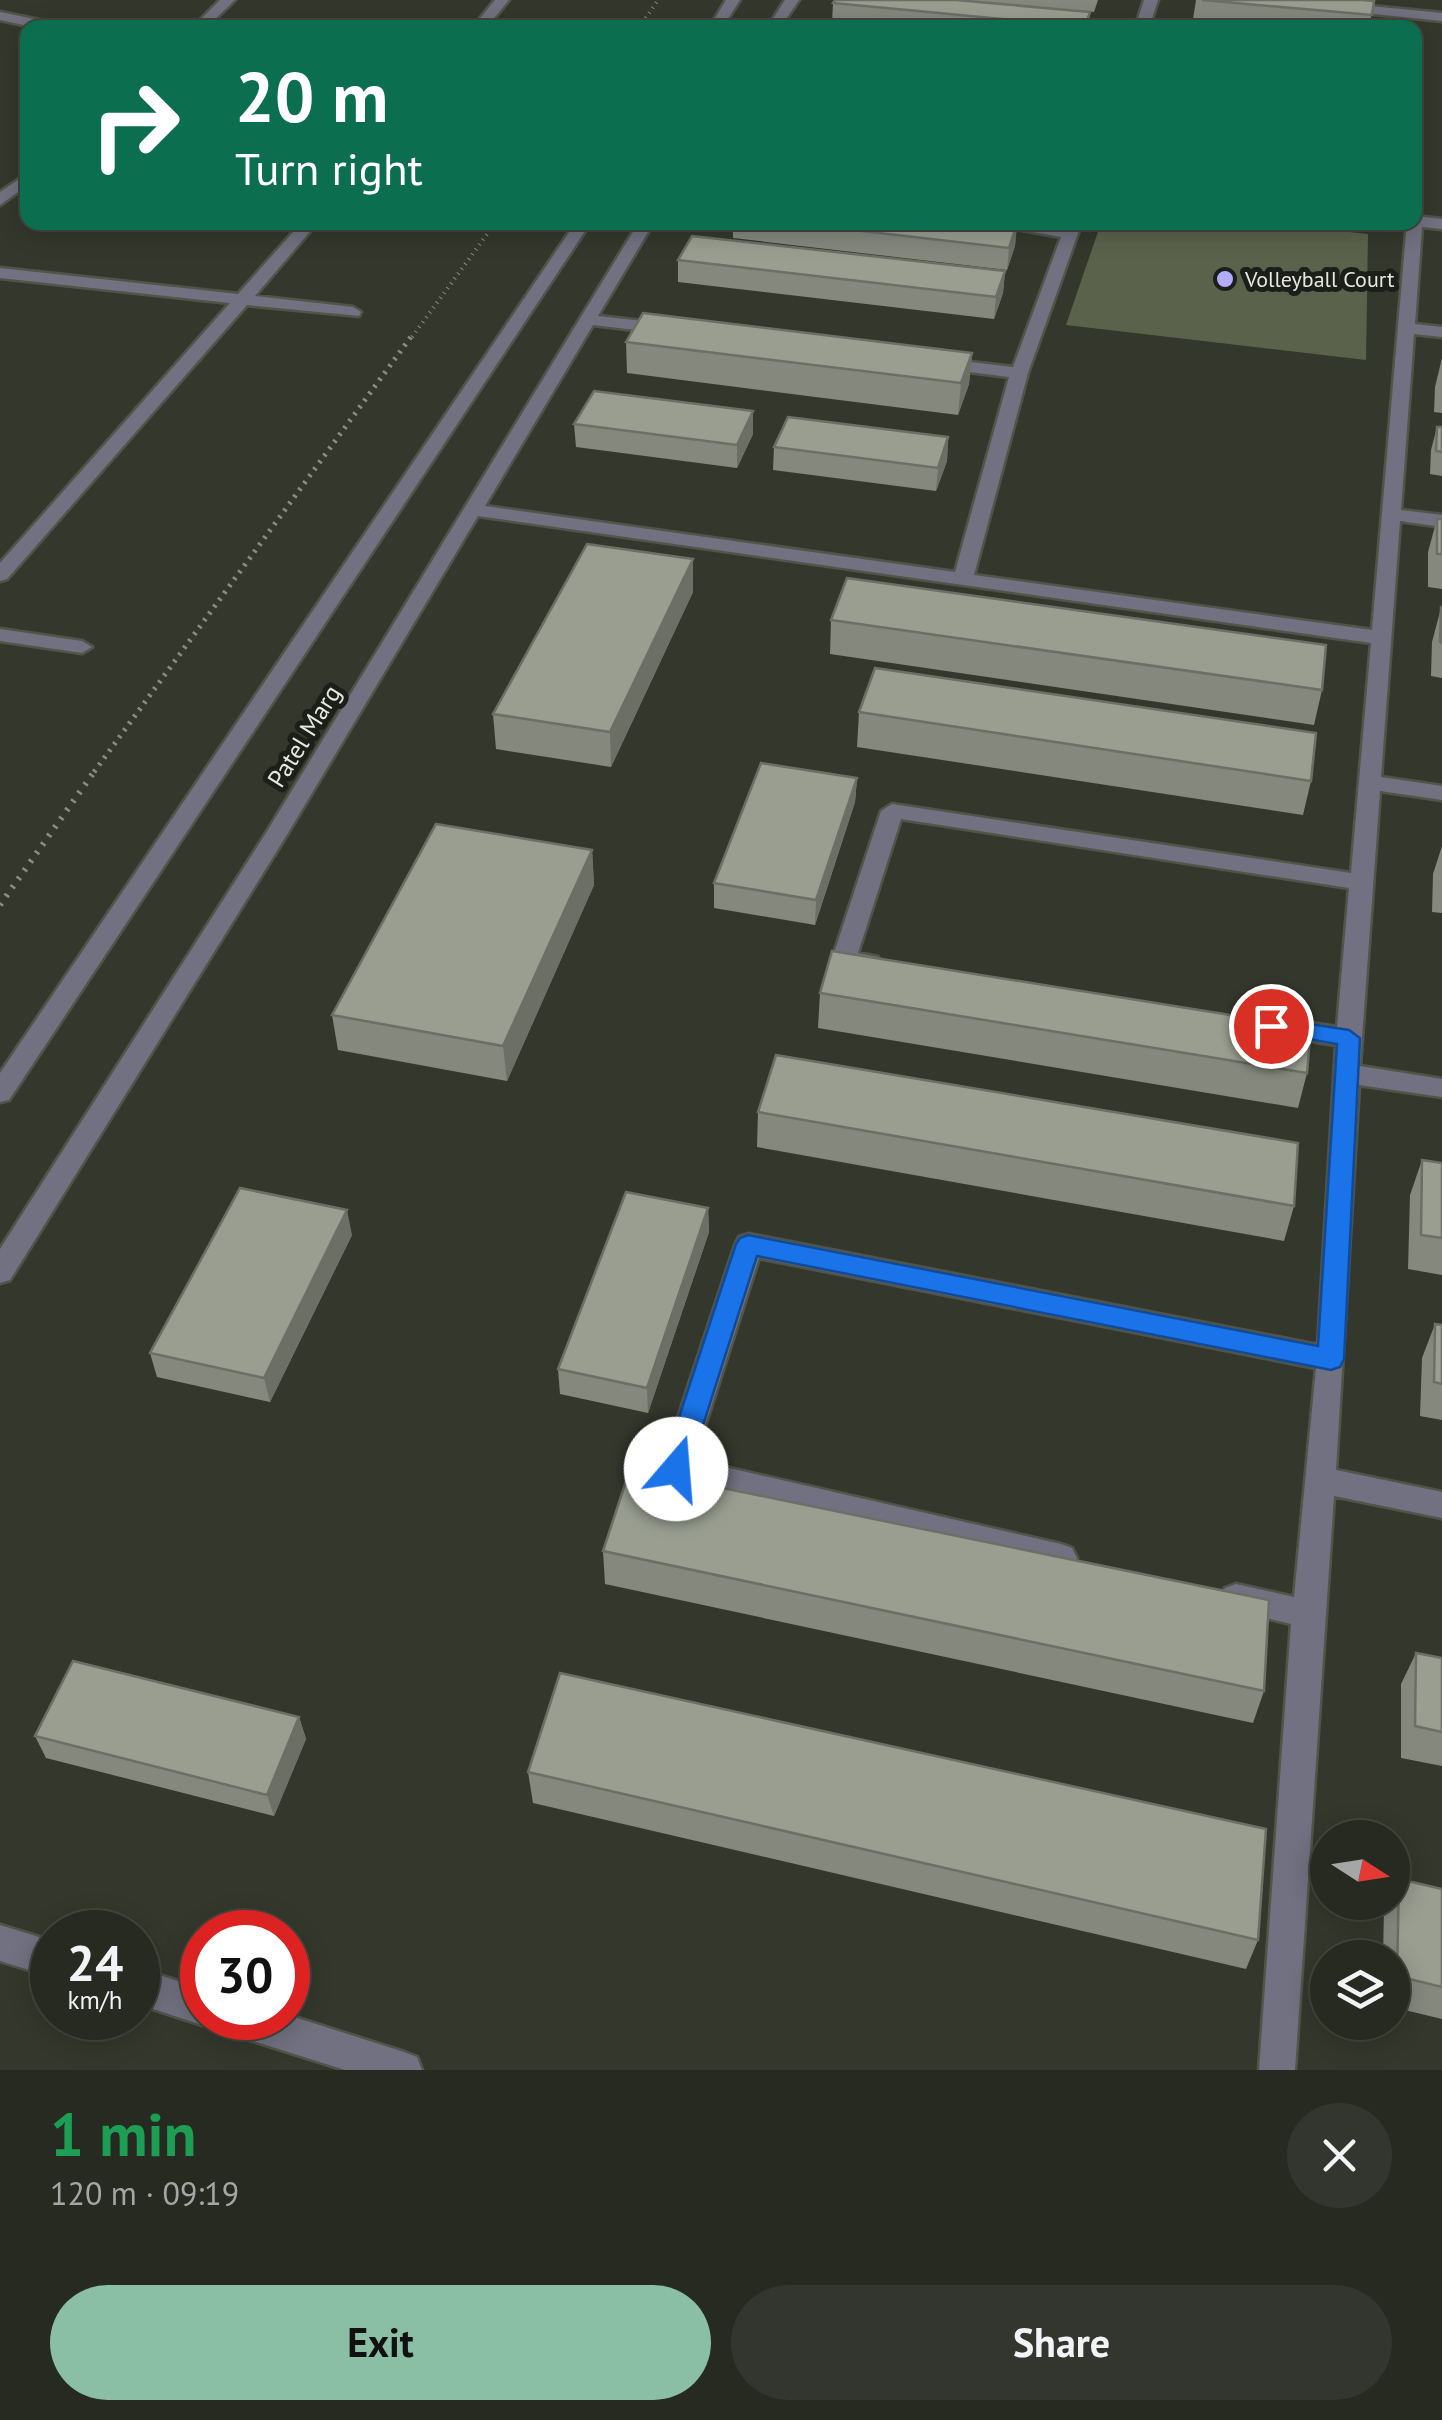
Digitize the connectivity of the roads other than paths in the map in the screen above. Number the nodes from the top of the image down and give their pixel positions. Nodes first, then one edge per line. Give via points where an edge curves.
1 (20, 0) edge
2 (228, 0) edge
3 (502, 0) edge
4 (1324, 6) edge
5 (0, 15) edge
6 (1442, 17) edge
7 (207, 20) edge
8 (485, 20) edge
9 (1400, 20) edge
10 (20, 183) edge
11 (0, 200) edge
12 (304, 230) edge
13 (579, 230) edge
14 (642, 230) edge
15 (1071, 230) edge
16 (1414, 230) edge
17 (0, 273) edge
18 (245, 300) junction
19 (353, 312) dead end
20 (590, 320) junction
21 (1407, 328) junction
22 (689, 332) edge
23 (1442, 332) edge
24 (922, 361) edge
25 (1019, 373) junction
26 (475, 510) junction
27 (1394, 515) junction
28 (1442, 521) edge
29 (0, 575) edge
30 (962, 579) junction
31 (0, 635) edge
32 (1382, 638) junction
33 (82, 647) dead end
34 (1372, 783) junction
35 (1442, 793) edge
36 (1361, 882) junction
37 (902, 968) edge
38 (1252, 1023) edge
39 (1349, 1038) junction
40 (1350, 1074) junction
41 (1442, 1088) edge
42 (0, 1093) edge
43 (0, 1272) edge
44 (1331, 1359) junction
45 (1320, 1480) junction
46 (1442, 1506) edge
47 (1097, 1566) edge
48 (1212, 1592) edge
49 (1308, 1614) junction
50 (0, 1943) edge
51 (30, 1953) edge
52 (308, 2040) edge
53 (404, 2070) edge
54 (1277, 2070) edge

1 - 5 street
2 - 7 street
3 - 8 street
4 - 9 street
6 - 9 street
10 - 11 street
12 - 18 street
13 - 42 street, Patel Marg
14 - 20 street, Patel Marg
15 - 25 street
16 - 21 street
17 - 18 street
18 - 19 street
18 - 29 street
20 - 22 street
20 - 26 street, Patel Marg
21 - 23 street
21 - 27 street
24 - 25 street
25 - 30 street
26 - 30 street
26 - 43 street, Patel Marg
27 - 28 street
27 - 32 street
30 - 32 street
31 - 33 street
32 - 34 street
34 - 35 street
34 - 36 street
36 - 37 street via 892,812 844,959
36 - 39 street
38 - 39 street
39 - 40 street
40 - 41 street
40 - 44 street
44 - 45 street
44 - 47 street via 748,1244 676,1469
45 - 46 street
45 - 49 street
48 - 49 street
49 - 54 street
50 - 51 street
52 - 53 street

